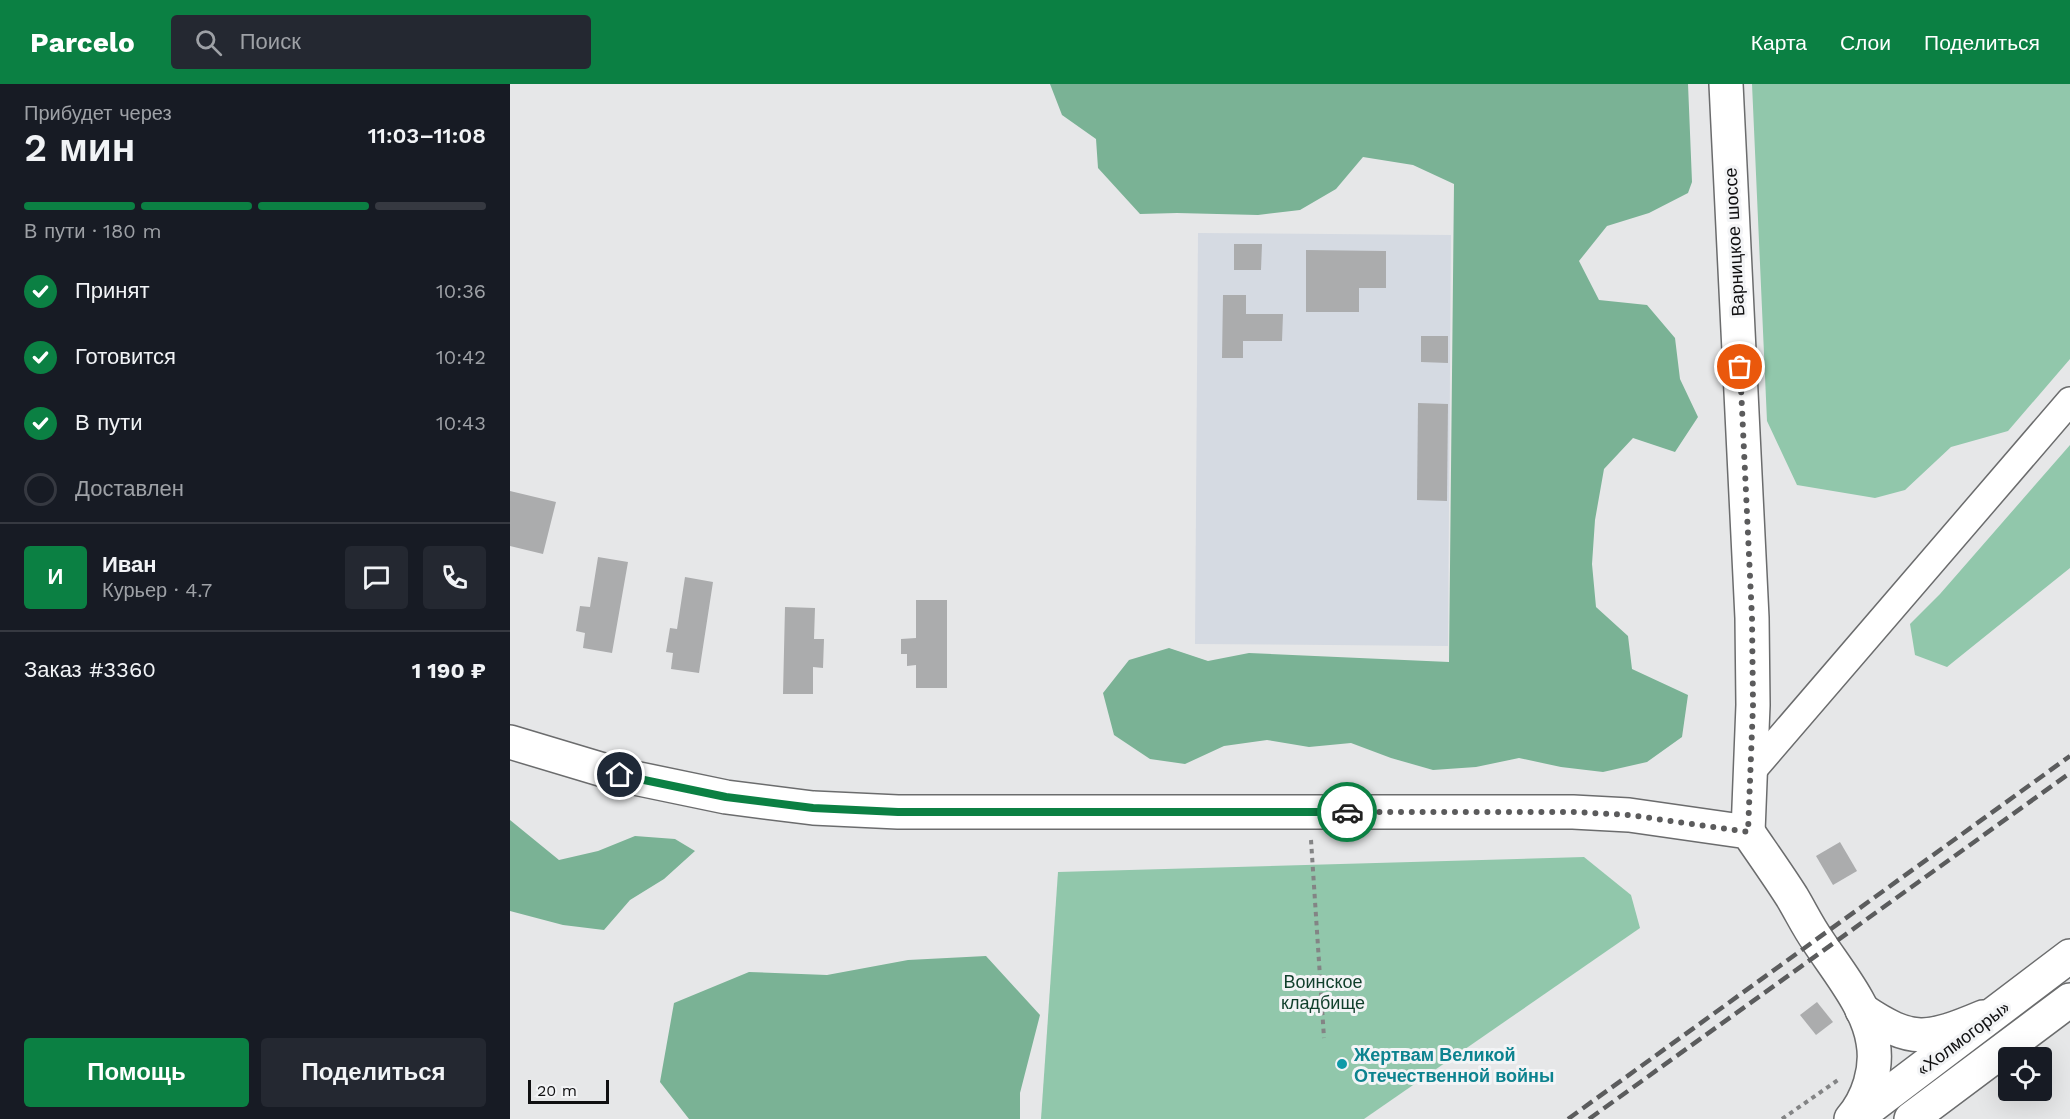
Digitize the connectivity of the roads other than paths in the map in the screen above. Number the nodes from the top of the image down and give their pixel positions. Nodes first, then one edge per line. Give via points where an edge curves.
1 (1726, 84) edge
2 (2070, 401) edge
3 (510, 742) edge
4 (1750, 772) junction
5 (1748, 832) junction
6 (2070, 956) edge
7 (2070, 1000) edge
8 (1862, 1010) junction
9 (1999, 1011) junction
10 (1933, 1108) edge
11 (1853, 1119) edge
12 (1911, 1119) edge

1 - 4 main road, Варницкое шоссе via 1752,618
2 - 4 street
3 - 5 main road via 620,775 726,797 813,808 898,812 1573,812 1629,815
4 - 5 main road, Варницкое шоссе
5 - 8 main road
6 - 9 main road, «Холмогоры»
7 - 10 main road, «Холмогоры»
8 - 9 main road via 1910,1035 1936,1034
8 - 11 main road via 1874,1055 1871,1081
9 - 11 main road, «Холмогоры»
10 - 12 main road, «Холмогоры»

